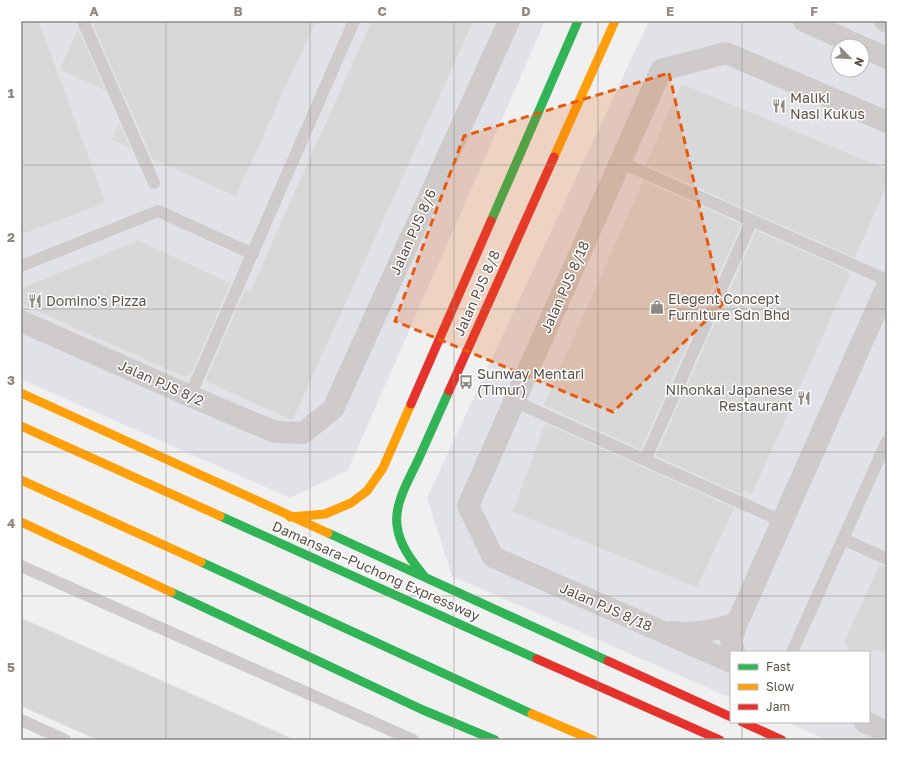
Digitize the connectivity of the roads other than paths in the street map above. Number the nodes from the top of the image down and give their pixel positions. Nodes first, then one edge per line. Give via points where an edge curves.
1 (83, 21) edge
2 (354, 21) edge
3 (509, 21) edge
4 (578, 21) edge
5 (615, 21) edge
6 (804, 21) edge
7 (843, 38) edge
8 (870, 50) edge
9 (887, 58) edge
10 (887, 122) edge
11 (620, 162) junction
12 (154, 183) dead end
13 (752, 220) junction
14 (252, 254) junction
15 (21, 266) edge
16 (887, 280) edge
17 (887, 286) edge
18 (21, 321) edge
19 (21, 394) edge
20 (190, 396) junction
21 (514, 401) junction
22 (21, 426) edge
23 (303, 433) joint
24 (887, 442) edge
25 (645, 460) junction
26 (21, 480) edge
27 (290, 517) junction
28 (782, 521) junction
29 (21, 522) edge
30 (843, 539) junction
31 (887, 559) edge
32 (21, 566) edge
33 (424, 576) junction
34 (737, 623) junction
35 (660, 631) junction
36 (734, 651) edge
37 (792, 651) edge
38 (730, 662) edge
39 (730, 717) edge
40 (21, 720) edge
41 (744, 723) edge
42 (867, 723) edge
43 (887, 732) edge
44 (65, 740) edge
45 (413, 740) edge
46 (495, 740) edge
47 (593, 740) edge
48 (720, 740) edge
49 (782, 740) edge

1 - 12 lane
2 - 14 lane
3 - 23 street, Jalan PJS 8/6 via 333,409
4 - 27 main road, Jalan PJS 8/8 via 383,468 367,491 351,503 325,514
5 - 33 main road, Jalan PJS 8/8 via 402,496 396,516 398,532 405,550
6 - 7 street
8 - 9 street
10 - 11 street, Jalan PJS 8/18 via 726,53 661,70
11 - 13 lane
11 - 21 street, Jalan PJS 8/18
13 - 16 lane
13 - 25 lane
14 - 15 lane via 158,211
14 - 20 lane
17 - 28 street
18 - 20 street, Jalan PJS 8/2
19 - 27 main road
20 - 23 street, Jalan PJS 8/2 via 275,432
21 - 25 lane
21 - 35 street, Jalan PJS 8/18 via 468,506 493,557
22 - 48 main road, Damansara–Puchong Expressway
24 - 30 lane
25 - 28 lane
26 - 47 main road
27 - 33 main road
28 - 34 street
29 - 46 main road via 423,710
30 - 31 lane
30 - 37 lane
32 - 45 lane
33 - 39 main road
34 - 35 street, Jalan PJS 8/18 via 693,633
34 - 36 street via 731,640
35 - 38 street, Jalan PJS 8/18
40 - 44 lane
41 - 49 main road
42 - 43 street

